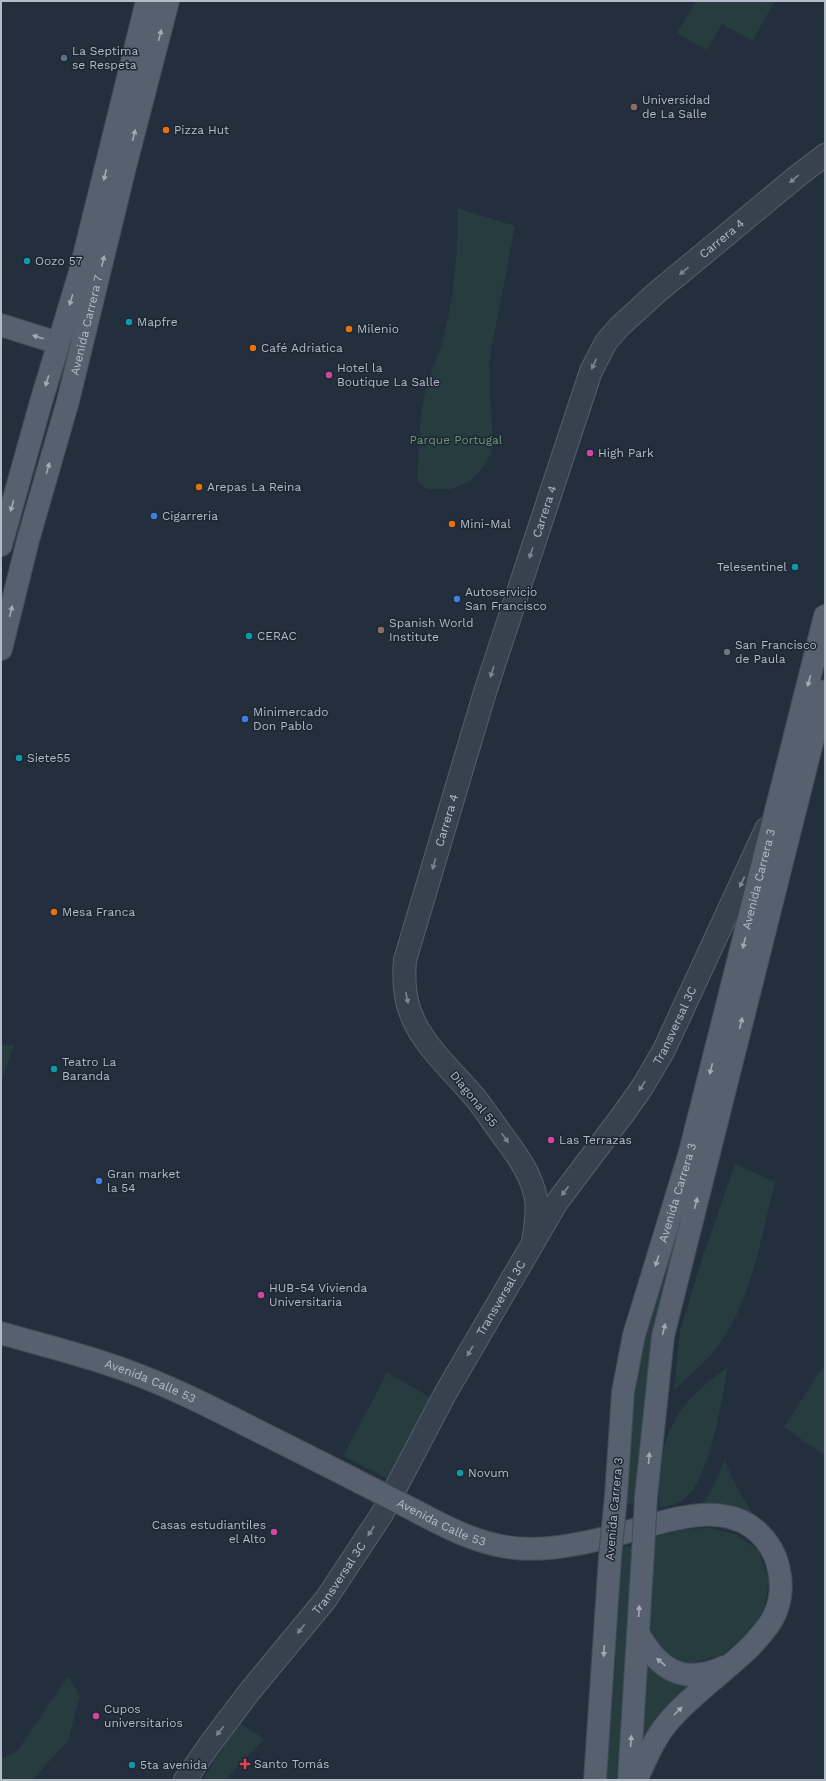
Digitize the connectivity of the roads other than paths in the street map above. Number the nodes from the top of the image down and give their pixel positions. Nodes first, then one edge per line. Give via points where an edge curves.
1 (147, 1) edge
2 (168, 1) edge
3 (825, 155) edge
4 (1, 324) edge
5 (58, 343) junction
6 (1, 545) edge
7 (825, 616) edge
8 (1, 649) edge
9 (825, 691) edge
10 (781, 795) junction
11 (405, 960) joint
12 (533, 1242) junction
13 (1, 1333) edge
14 (391, 1498) junction
15 (638, 1633) junction
16 (736, 1661) junction
17 (185, 1780) edge
18 (596, 1780) edge
19 (629, 1780) edge
20 (636, 1780) edge

1 -> 5 main road, Avenida Carrera 7 via 104,180
8 -> 2 main road, Avenida Carrera 7 via 28,540 68,401
3 -> 11 street, Carrera 4 via 655,294 619,327 597,357 485,692
5 -> 4 main road
5 -> 6 main road, Avenida Carrera 7
7 -> 10 main road, Avenida Carrera 3
15 -> 9 main road, Avenida Carrera 3, bridge via 646,1497 663,1336
10 -> 12 street, Transversal 3C via 664,1050 624,1113 557,1202
10 -> 18 main road, Avenida Carrera 3, bridge via 690,1152 634,1335 623,1392
11 -> 12 street, Diagonal 55 via 406,997 420,1031 442,1062 477,1100 527,1171 536,1200
12 -> 14 street, Transversal 3C via 445,1394
13 - 14 main road, Avenida Calle 53 via 123,1369 168,1388
14 - 16 main road, Avenida Calle 53 via 453,1531 489,1543 523,1549 550,1548 594,1541 694,1515 726,1516 746,1523 762,1535 772,1550 779,1568 781,1586 775,1615 761,1635
14 -> 17 street, Transversal 3C via 326,1599 250,1691
16 -> 15 main road, Avenida Calle 53 via 701,1675 687,1675 673,1671 661,1663
19 -> 15 main road, Avenida Carrera 3
20 -> 16 main road, Avenida Calle 53 via 666,1724

